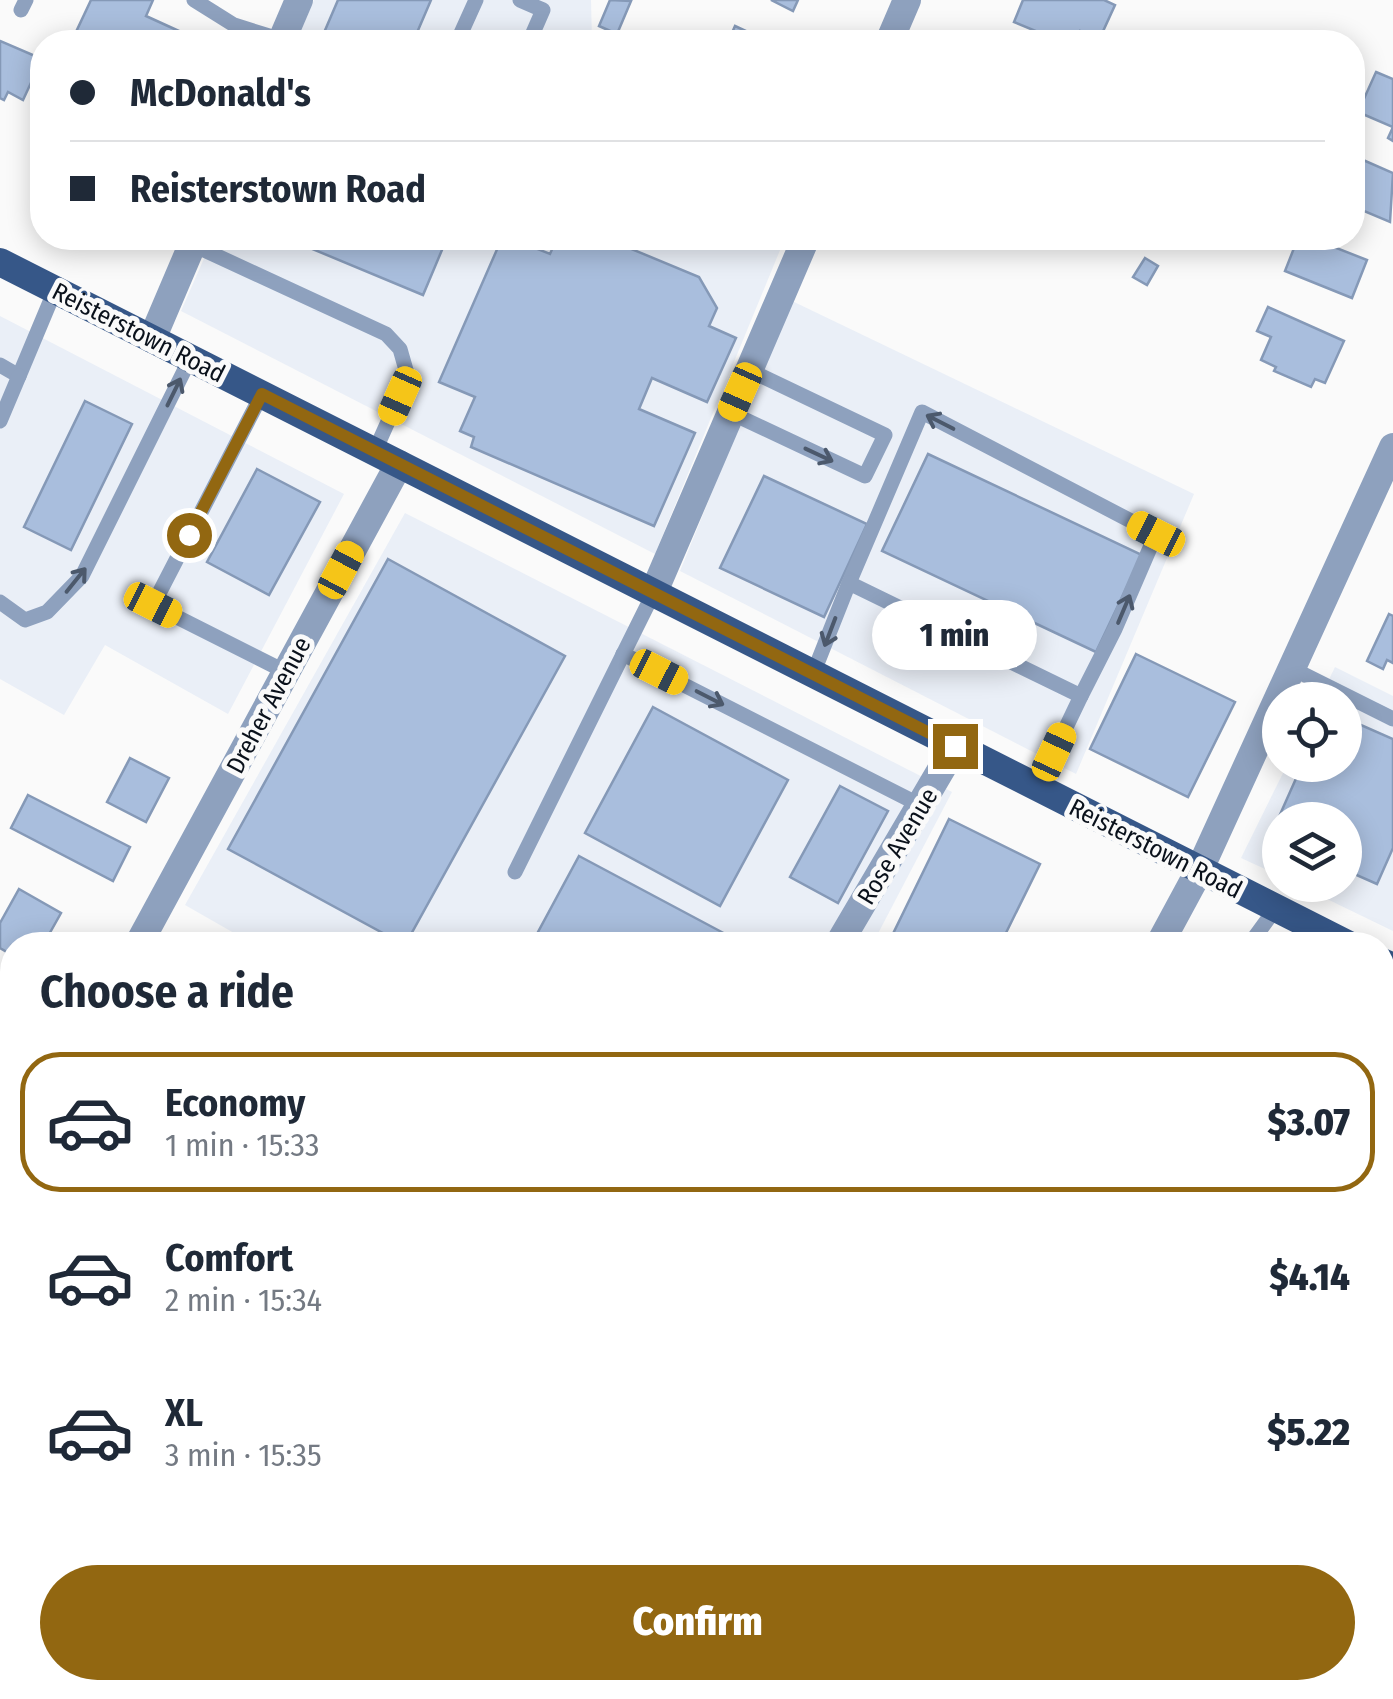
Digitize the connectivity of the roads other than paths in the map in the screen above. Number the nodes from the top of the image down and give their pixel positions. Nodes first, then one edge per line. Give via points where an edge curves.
1 (194, 0) edge
2 (299, 0) edge
3 (476, 0) edge
4 (520, 0) edge
5 (907, 0) edge
6 (234, 24) junction
7 (231, 30) edge
8 (251, 30) edge
9 (286, 30) edge
10 (463, 30) edge
11 (535, 30) edge
12 (894, 30) edge
13 (186, 250) edge
14 (211, 250) edge
15 (801, 250) edge
16 (0, 262) edge
17 (55, 290) junction
18 (152, 339) junction
19 (190, 359) junction
20 (0, 365) edge
21 (749, 370) junction
22 (18, 376) junction
23 (262, 394) junction
24 (731, 413) junction
25 (0, 421) edge
26 (1393, 447) edge
27 (387, 459) junction
28 (849, 583) junction
29 (653, 594) junction
30 (0, 602) edge
31 (623, 654) junction
32 (1292, 668) junction
33 (286, 672) junction
34 (813, 674) junction
35 (1080, 696) junction
36 (1393, 719) edge
37 (955, 746) junction
38 (1037, 788) junction
39 (920, 805) junction
40 (1199, 871) junction
41 (515, 872) dead end
42 (1276, 908) junction
43 (145, 932) edge
44 (846, 932) edge
45 (1167, 932) edge
46 (1258, 932) edge
47 (1323, 932) edge

1 - 6 lane
2 - 9 street
3 - 10 lane
4 - 11 lane via 544,10
5 - 12 street
6 - 7 lane
6 - 8 lane
13 - 18 street
14 - 27 lane via 386,334 400,349 408,378
15 - 21 street
16 - 17 main road, Reisterstown Road
17 - 18 main road, Reisterstown Road
17 - 22 lane
18 - 19 main road, Reisterstown Road
19 - 23 main road, Reisterstown Road
30 -> 19 lane via 25,620 47,612 82,576
20 - 22 lane
21 - 24 street
24 -> 21 lane via 865,476 885,435
22 - 25 lane
23 - 27 main road, Reisterstown Road
23 - 33 lane via 153,605
24 - 29 street
26 - 32 street
27 - 29 main road, Reisterstown Road
27 - 33 street, Dreher Avenue
28 -> 34 lane
28 - 35 lane
35 -> 28 lane via 1156,534 922,412
29 - 31 lane
29 - 34 main road, Reisterstown Road
31 -> 39 lane
31 - 41 lane
32 - 36 lane
32 - 40 street
33 - 43 street, Dreher Avenue
34 - 37 main road, Reisterstown Road
35 - 38 lane
37 - 38 main road, Reisterstown Road
37 - 39 street, Rose Avenue
38 - 40 main road, Reisterstown Road
39 - 44 street, Rose Avenue
40 - 42 main road, Reisterstown Road
40 - 45 street
42 - 46 lane
42 - 47 main road, Reisterstown Road

